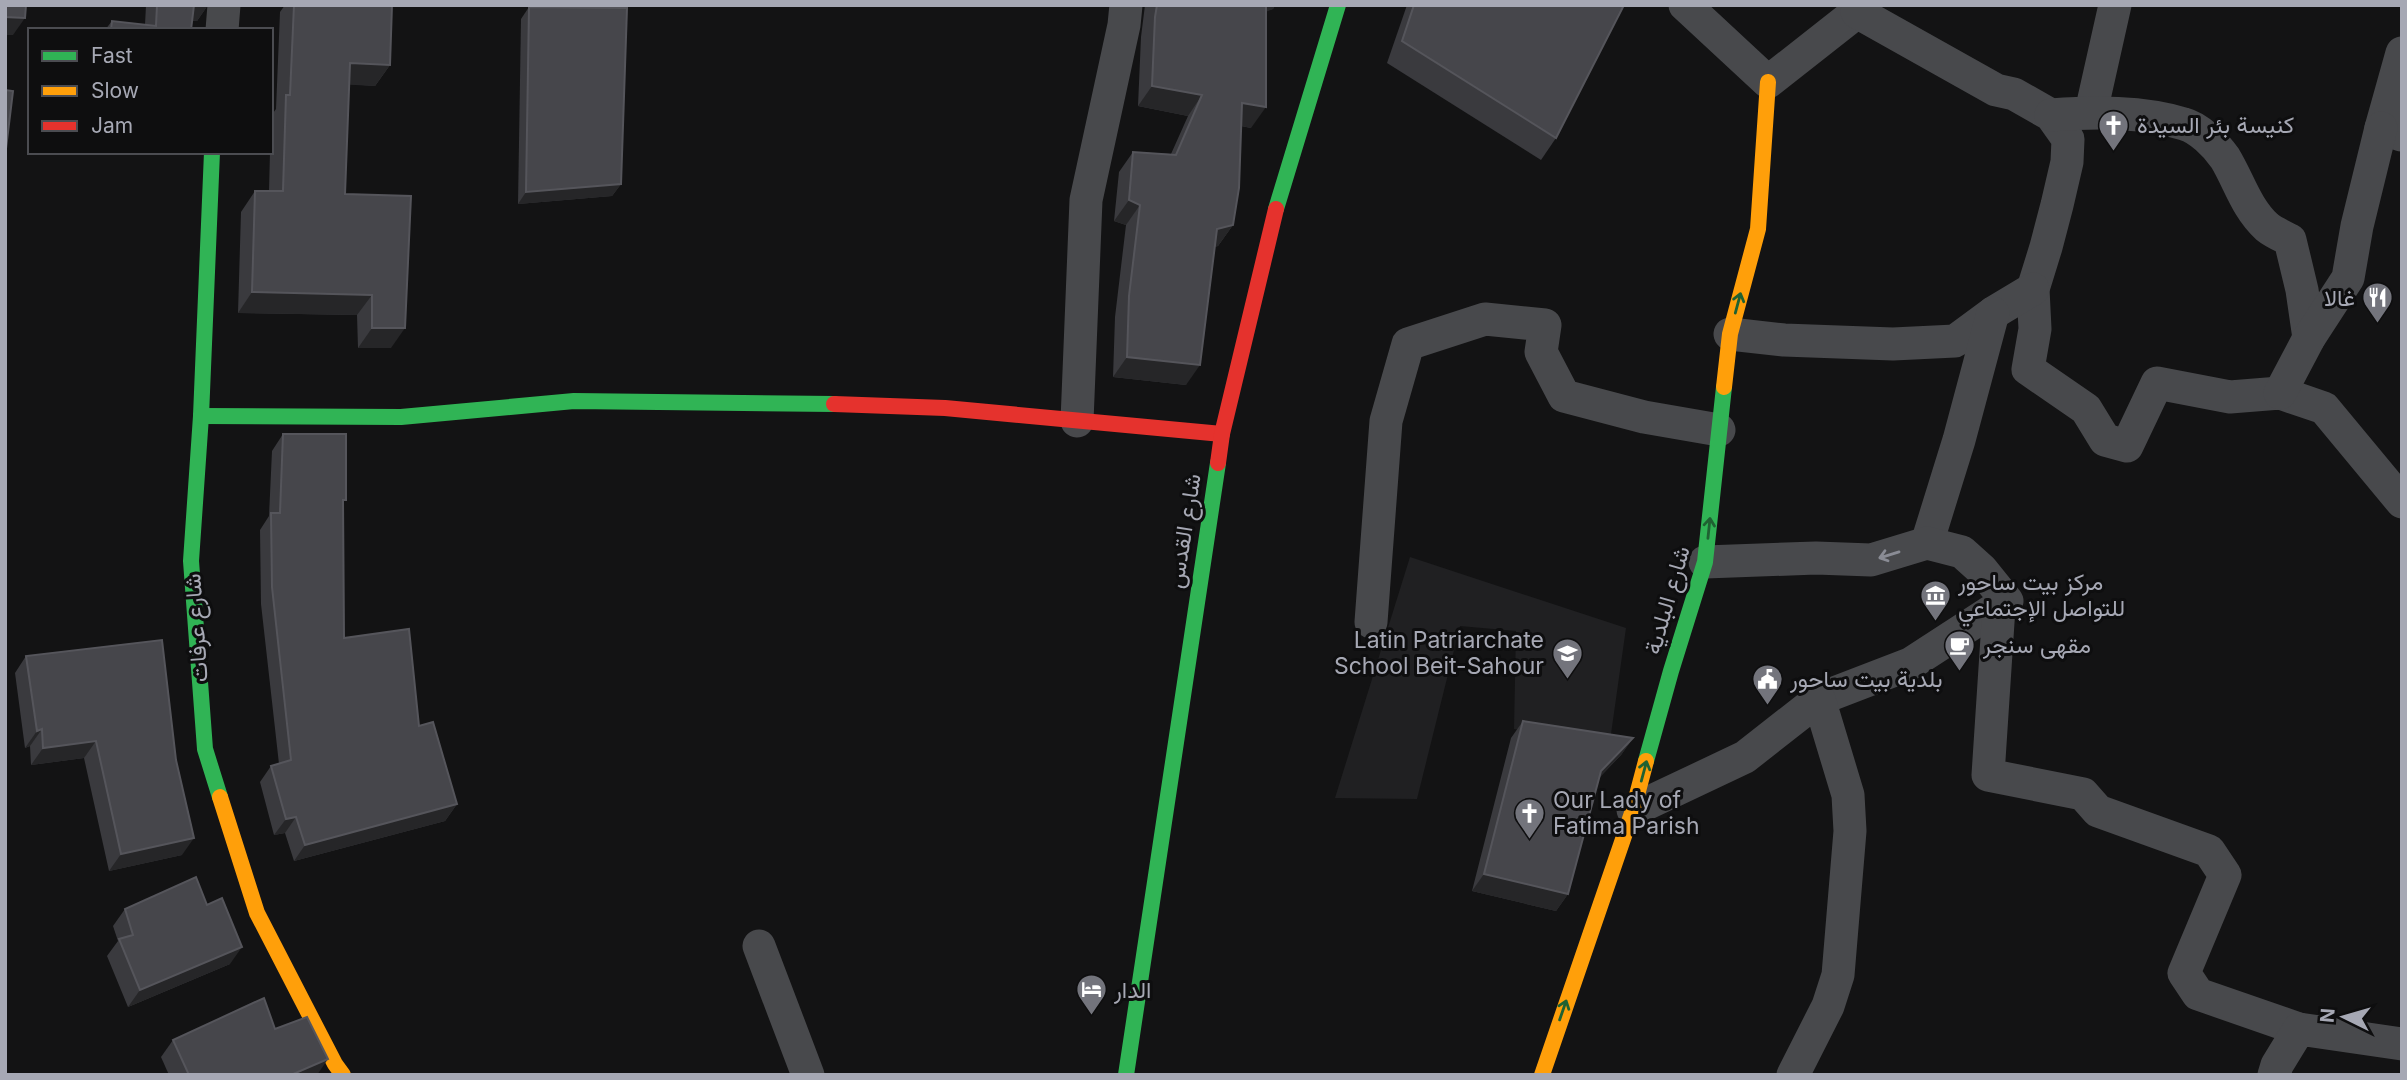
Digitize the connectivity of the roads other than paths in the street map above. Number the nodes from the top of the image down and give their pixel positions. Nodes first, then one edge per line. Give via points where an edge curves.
1 (224, 5) edge
2 (1126, 5) edge
3 (1338, 5) edge
4 (1685, 5) edge
5 (2115, 5) edge
6 (1859, 9) edge
7 (222, 28) edge
8 (2402, 53) edge
9 (1769, 82) junction
10 (2091, 112) junction
11 (2051, 115) junction
12 (2391, 131) edge
13 (212, 154) edge
14 (2033, 289) junction
15 (1993, 313) junction
16 (1730, 334) junction
17 (2309, 338) junction
18 (2280, 393) junction
19 (201, 416) junction
20 (1077, 421) junction
21 (1719, 430) junction
22 (1222, 434) junction
23 (2402, 502) edge
24 (1927, 543) junction
25 (1705, 562) junction
26 (2003, 604) junction
27 (1371, 622) dead end
28 (1819, 699) junction
29 (1633, 810) junction
30 (759, 946) dead end
31 (2299, 1029) junction
32 (2402, 1044) edge
33 (343, 1075) edge
34 (808, 1075) edge
35 (1126, 1075) edge
36 (1542, 1075) edge
37 (1793, 1075) edge
38 (2274, 1075) edge

1 - 7 street
2 - 20 street via 1086,200
3 - 22 street, شارع القدس via 1282,184
4 - 9 street
5 - 10 street
6 - 9 street
6 - 11 street via 1996,90 2014,94
8 - 12 street
16 -> 9 street, شارع البلدية via 1758,229
10 - 11 street
10 - 17 street via 2187,124 2208,139 2224,156 2250,207 2268,228 2290,240
11 - 14 street via 2068,139 2067,162
12 - 17 street via 2357,226 2348,278
13 - 19 street, شارع عرفات
14 - 15 street
14 - 18 street via 2035,329 2028,369 2086,409 2105,440 2127,446 2157,383 2230,397
15 - 16 street via 1955,341 1893,344
15 - 24 street
16 - 21 street, شارع البلدية
17 - 18 street
18 - 23 street via 2324,408
19 - 20 street via 401,417 573,401 769,402 945,408
19 - 33 street, شارع عرفات via 191,561 205,749 257,913
20 - 22 street
25 -> 21 street, شارع البلدية
21 - 27 street via 1564,396 1541,352 1545,326 1485,319 1408,344 1386,421
22 - 35 street, شارع القدس
24 -> 25 street via 1871,561
24 - 26 street via 1962,552 1982,570
29 -> 25 street, شارع البلدية
26 - 28 street via 1910,664
26 - 31 street via 1988,775 2083,794 2098,811 2210,851 2225,875 2184,973 2197,994
28 - 29 street via 1745,757
28 - 37 street via 1848,795 1850,831 1838,975 1828,1006
36 -> 29 street, شارع البلدية
30 - 34 street
31 - 32 street
31 - 38 street

